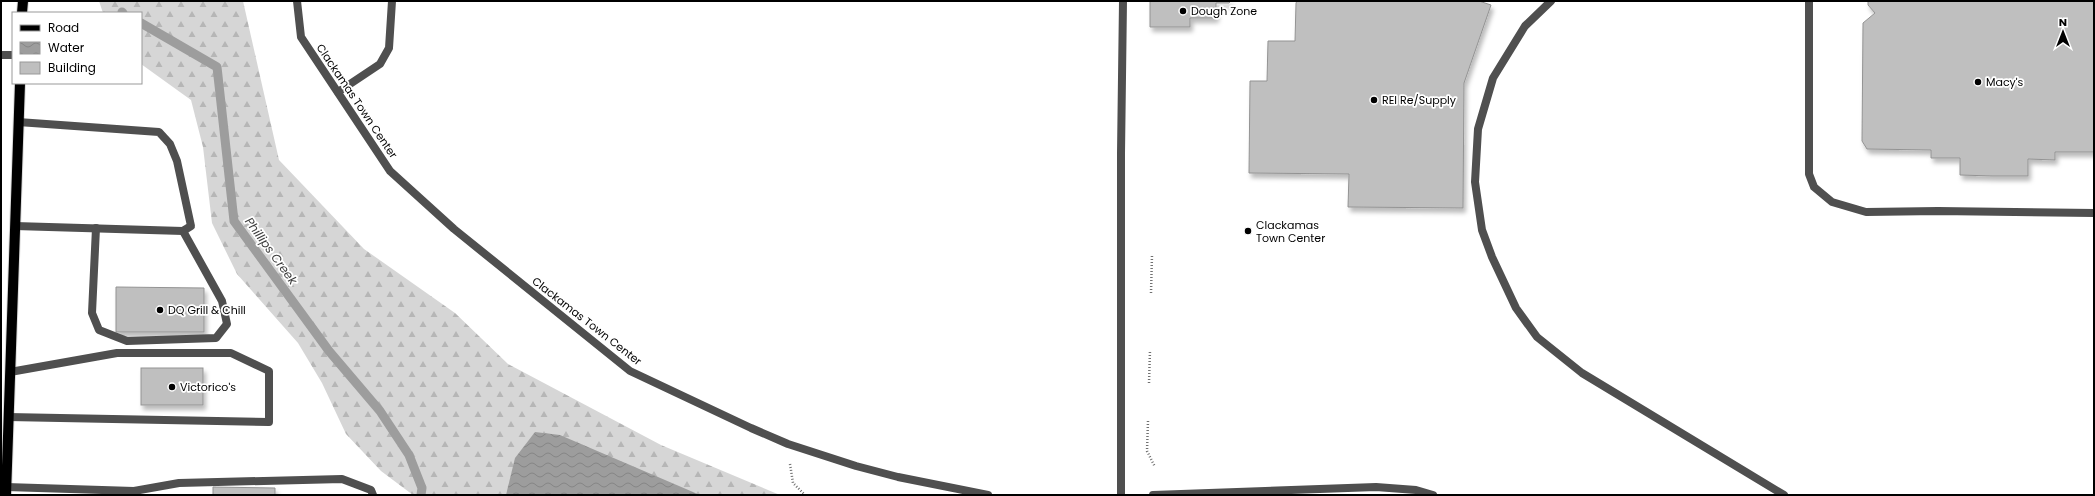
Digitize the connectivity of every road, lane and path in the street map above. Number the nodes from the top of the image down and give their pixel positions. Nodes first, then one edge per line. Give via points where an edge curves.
1 (23, 1) edge
2 (297, 1) edge
3 (392, 1) edge
4 (1123, 1) edge
5 (1551, 1) edge
6 (1808, 1) edge
7 (22, 12) edge
8 (1, 55) edge
9 (12, 55) edge
10 (20, 84) edge
11 (338, 92) junction
12 (18, 122) junction
13 (2094, 213) edge
14 (15, 226) junction
15 (96, 228) junction
16 (183, 231) junction
17 (1152, 255) dead end
18 (1151, 293) dead end
19 (1150, 350) dead end
20 (10, 372) junction
21 (1149, 382) dead end
22 (8, 417) junction
23 (1148, 421) dead end
24 (1155, 467) dead end
25 (793, 483) dead end
26 (6, 491) edge
27 (1416, 492) edge
28 (134, 493) edge
29 (373, 495) edge
30 (805, 495) edge
31 (988, 495) edge
32 (1121, 495) edge
33 (1152, 495) edge
34 (1432, 495) edge
35 (1784, 495) edge

1 - 7 main road
2 - 11 street, Clackamas Town Center via 301,37
3 - 11 street via 389,48 380,64
4 - 32 street
5 - 35 street via 1525,26 1493,78 1478,129 1475,182 1482,230 1492,258 1516,308 1537,337 1589,378
6 - 13 street via 1808,174 1814,187 1832,202 1866,212
8 - 9 street
10 - 12 main road
11 - 31 street, Clackamas Town Center via 390,171 454,229 630,371 788,444 891,475
12 - 14 main road
12 - 16 street via 159,132 170,144 177,161 191,226
14 - 15 street
14 - 20 main road
15 - 16 street
15 - 16 street via 92,313 99,330 127,340 216,338 227,324 222,301
17 - 18 path
19 - 21 path
20 - 22 main road
20 - 22 street via 117,353 231,353 269,371 269,422
22 - 26 main road
23 - 24 path via 1147,451
25 - 30 path
26 - 28 street
27 - 33 street via 1376,487
27 - 34 street
28 - 29 street via 179,483 342,479 371,490

